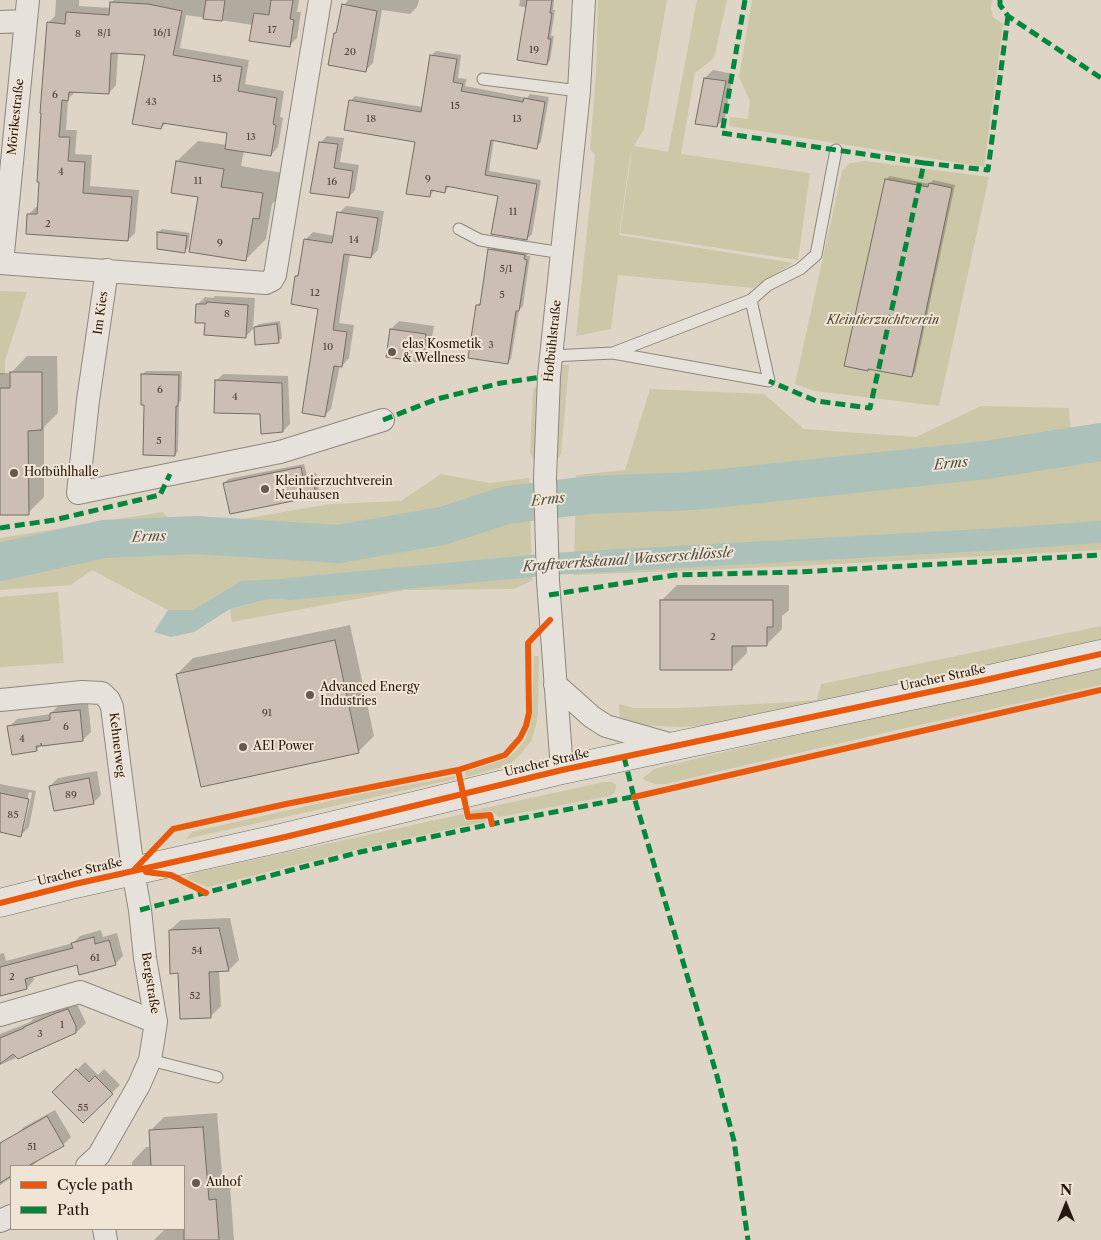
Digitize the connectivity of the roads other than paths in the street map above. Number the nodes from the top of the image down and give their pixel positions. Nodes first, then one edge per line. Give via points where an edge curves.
1 (320, 0) edge
2 (584, 0) edge
3 (27, 11) edge
4 (0, 22) edge
5 (483, 79) dead end
6 (579, 91) junction
7 (836, 150) dead end
8 (459, 229) dead end
9 (562, 252) junction
10 (1, 263) edge
11 (106, 270) junction
12 (751, 300) junction
13 (613, 353) junction
14 (551, 356) junction
15 (383, 420) dead end
16 (1101, 654) edge
17 (555, 684) junction
18 (0, 700) edge
19 (677, 746) junction
20 (562, 770) junction
21 (133, 871) junction
22 (0, 903) edge
23 (0, 1015) edge
24 (156, 1022) junction
25 (150, 1060) junction
26 (217, 1077) dead end
27 (88, 1165) edge

1 - 11 street via 272,280 266,283
2 - 6 street, Hofbühlstraße
3 - 4 street
3 - 10 street, Mörikestraße
5 - 6 lane
6 - 9 street, Hofbühlstraße
7 - 12 lane via 816,255 800,268 768,285
8 - 9 lane via 480,240
9 - 14 street, Hofbühlstraße
10 - 11 street
11 - 15 street, Im Kies via 78,493 280,452
12 - 13 lane
12 - 13 lane via 769,381
13 - 14 lane
14 - 17 street, Hofbühlstraße via 545,478
16 - 19 street, Uracher Straße
17 - 19 street via 606,726
17 - 20 street, Hofbühlstraße
18 - 21 street, Kehnerweg via 82,692 102,693 109,700
19 - 20 street, Uracher Straße
20 - 21 street, Uracher Straße
21 - 22 street, Uracher Straße
21 - 24 street, Bergstraße
23 - 24 street via 80,992
24 - 25 street, Bergstraße
25 - 26 lane
25 - 27 street, Bergstraße via 99,1154

